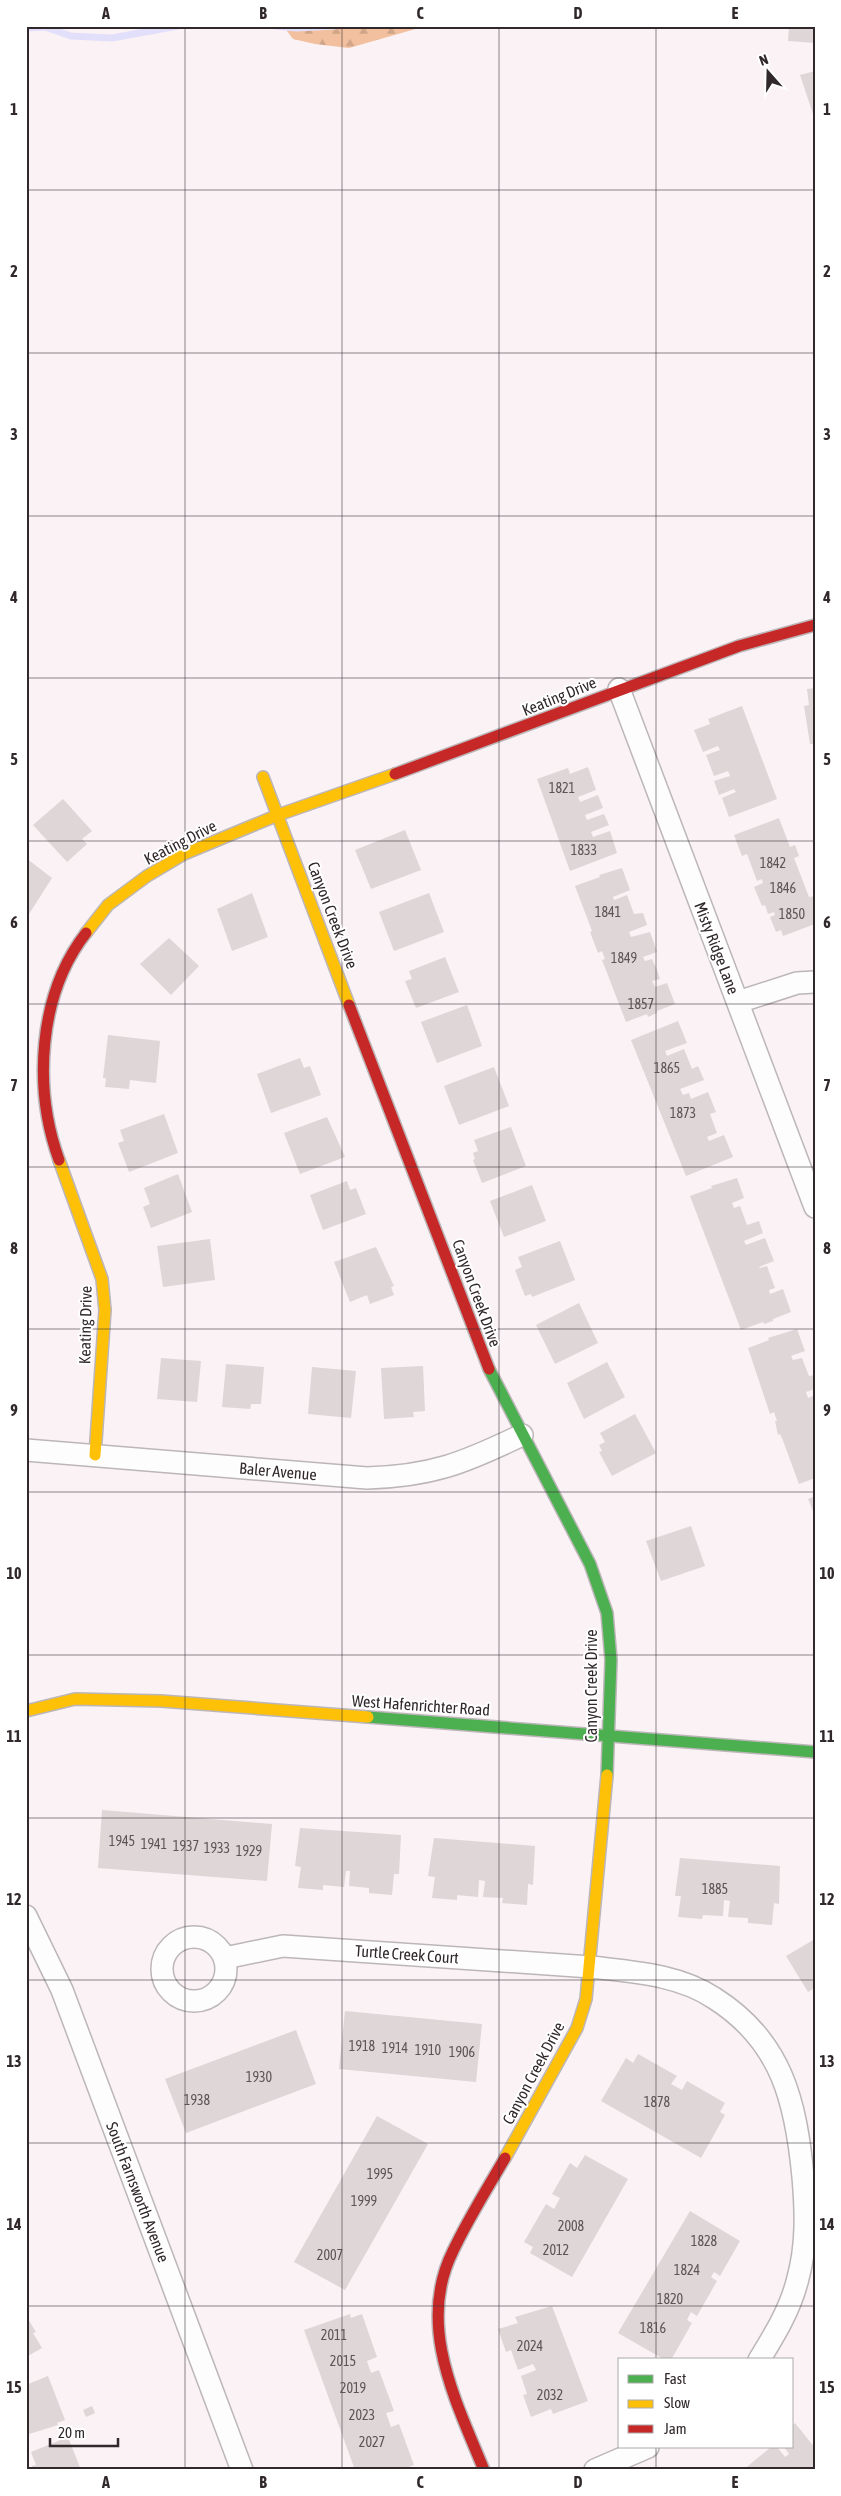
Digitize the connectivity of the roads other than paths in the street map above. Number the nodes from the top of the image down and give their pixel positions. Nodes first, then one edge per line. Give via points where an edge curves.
1 (815, 625) edge
2 (619, 689) junction
3 (263, 777) dead end
4 (278, 815) junction
5 (815, 982) edge
6 (738, 1002) junction
7 (815, 1206) edge
8 (522, 1435) junction
9 (26, 1450) edge
10 (95, 1455) junction
11 (26, 1711) edge
12 (608, 1736) junction
13 (815, 1752) edge
14 (26, 1916) edge
15 (225, 1958) dead end
16 (591, 1967) junction
17 (760, 2358) edge
18 (646, 2448) edge
19 (242, 2470) edge
20 (484, 2470) edge
21 (595, 2470) edge

1 - 2 street, Keating Drive via 739,646
2 - 4 street, Keating Drive via 488,741
2 - 6 street, Misty Ridge Lane
3 - 4 street, Canyon Creek Drive
4 - 8 street, Canyon Creek Drive via 484,1360
4 - 10 street, Keating Drive via 184,854 108,905 79,942 60,981 49,1017 42,1062 46,1103 56,1152 102,1278 105,1310
5 - 6 street via 797,984
6 - 7 street, Misty Ridge Lane
8 - 10 street, Baler Avenue via 451,1467 398,1477 367,1478
8 - 12 street, Canyon Creek Drive via 590,1564 606,1613 611,1660
9 - 10 street, Baler Avenue
11 - 12 street, West Hafenrichter Road via 75,1699 160,1701
12 - 13 street, West Hafenrichter Road
12 - 16 street, Canyon Creek Drive
14 - 19 street, South Farnsworth Avenue via 62,1990
15 - 16 street, Turtle Creek Court via 282,1946
16 - 17 street, Turtle Creek Court via 686,1982 714,1997 751,2028 770,2054 790,2094 799,2134 806,2240 798,2279 778,2330
16 - 20 street, Canyon Creek Drive via 577,2028 452,2252 441,2281 437,2318 440,2349 454,2396
18 - 21 street

